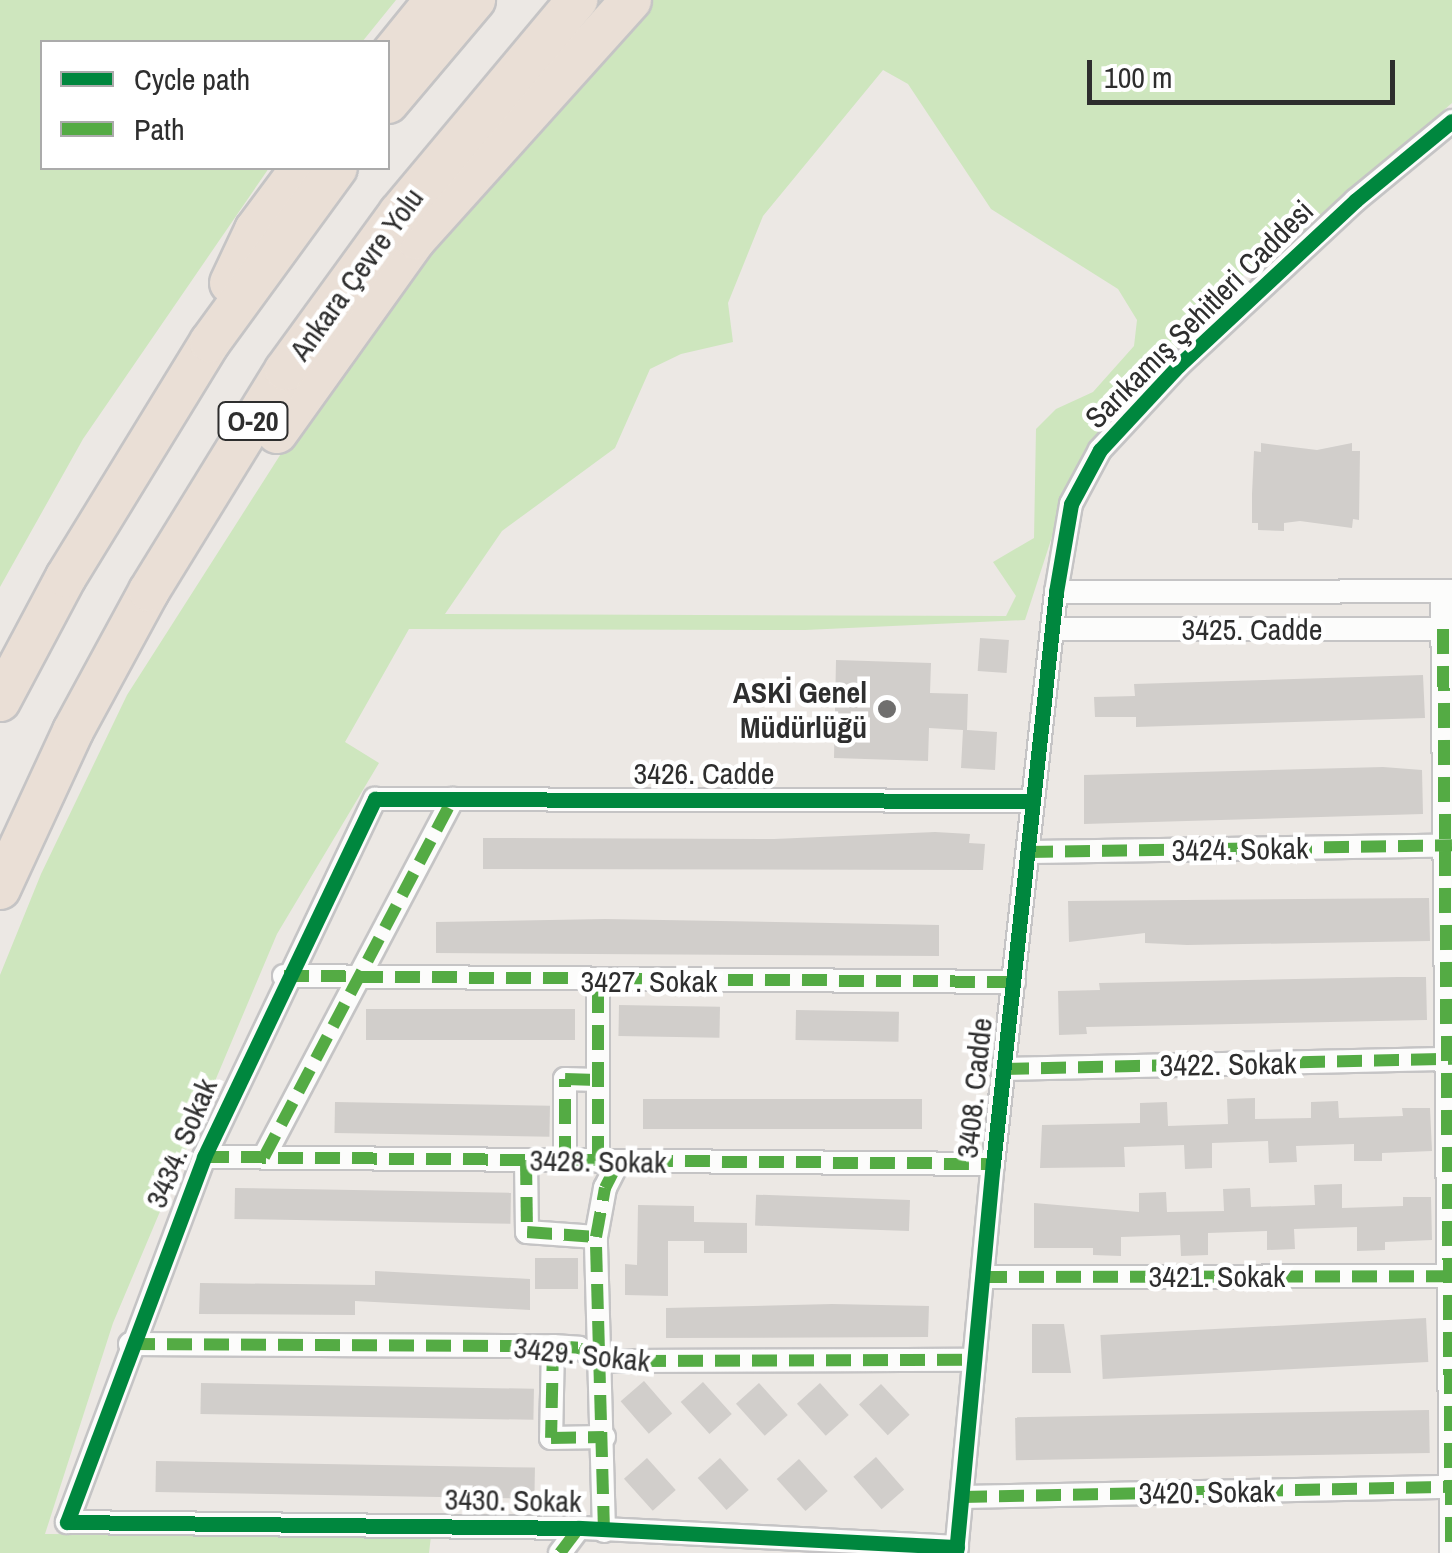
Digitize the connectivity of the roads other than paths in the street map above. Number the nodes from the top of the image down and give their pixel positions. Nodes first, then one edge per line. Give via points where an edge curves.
1 (436, 0) edge
2 (475, 0) edge
3 (577, 0) edge
4 (631, 0) edge
5 (390, 56) edge
6 (390, 101) edge
7 (1452, 121) edge
8 (299, 170) edge
9 (337, 170) edge
10 (176, 398) junction
11 (150, 592) junction
12 (1056, 592) junction
13 (1447, 592) edge
14 (1448, 629) edge
15 (1052, 630) junction
16 (0, 701) edge
17 (375, 799) joint
18 (453, 799) junction
19 (1034, 802) junction
20 (1450, 845) edge
21 (1028, 852) junction
22 (0, 889) edge
23 (284, 976) junction
24 (598, 980) junction
25 (352, 981) junction
26 (1014, 982) junction
27 (1451, 1059) edge
28 (1004, 1069) junction
29 (597, 1080) junction
30 (204, 1156) junction
31 (264, 1157) junction
32 (526, 1160) junction
33 (565, 1160) junction
34 (609, 1161) junction
35 (993, 1164) junction
36 (596, 1237) junction
37 (1452, 1276) edge
38 (982, 1277) junction
39 (130, 1344) junction
40 (553, 1346) junction
41 (974, 1360) junction
42 (604, 1361) junction
43 (604, 1437) junction
44 (1452, 1486) edge
45 (962, 1497) junction
46 (67, 1522) joint
47 (579, 1528) junction
48 (604, 1530) junction
49 (956, 1550) edge
50 (560, 1553) edge
51 (1451, 1553) edge

1 - 5 highway
2 - 6 highway
3 - 11 highway, Ankara Çevre Yolu / O-20 via 399,213 285,370
4 - 11 highway via 416,238 245,480
7 - 12 street, Sarıkamış Şehitleri Caddesi via 1274,274 1100,450 1072,504
8 - 10 highway via 254,230
9 - 10 highway, O-20
10 - 16 highway, O-20
11 - 22 highway, Ankara Çevre Yolu / O-20 via 73,732
12 - 13 street, 3425. Cadde
12 - 15 street, Sarıkamış Şehitleri Caddesi
13 - 14 street
14 - 15 street, 3425. Cadde
14 - 20 street
15 - 19 street, 3408. Cadde
17 - 18 street, 3426. Cadde
17 - 23 street, 3434. Sokak
18 - 19 street, 3426. Cadde
18 - 25 street
19 - 21 street, 3408. Cadde
20 - 21 street, 3424. Sokak
20 - 27 street
21 - 26 street, 3408. Cadde
23 - 25 street, 3427. Sokak
23 - 30 street, 3434. Sokak
24 - 25 street, 3427. Sokak
24 - 26 street, 3427. Sokak
24 - 29 street
25 - 31 street
26 - 28 street, 3408. Cadde
27 - 28 street, 3422. Sokak
27 - 37 street
28 - 35 street, 3408. Cadde
29 - 33 street via 565,1079
29 - 34 street
30 - 31 street, 3428. Sokak
30 - 39 street, 3434. Sokak
31 - 32 street, 3428. Sokak
32 - 33 street, 3428. Sokak
32 - 36 street via 527,1232
33 - 34 street, 3428. Sokak
34 - 35 street, 3428. Sokak
34 - 36 street
35 - 38 street, 3408. Cadde
36 - 42 street
37 - 38 street, 3421. Sokak
37 - 44 street
38 - 41 street, 3408. Cadde
39 - 40 street, 3429. Sokak
39 - 46 street, 3434. Sokak
40 - 42 street, 3429. Sokak via 579,1348
40 - 43 street via 552,1438
41 - 42 street, 3429. Sokak
41 - 45 street, 3408. Cadde
42 - 43 street
43 - 48 street
44 - 45 street, 3420. Sokak
44 - 51 street
45 - 49 street, 3408. Cadde
46 - 47 street, 3430. Sokak
47 - 48 street, 3430. Sokak
47 - 50 street
48 - 49 street, 3430. Sokak

